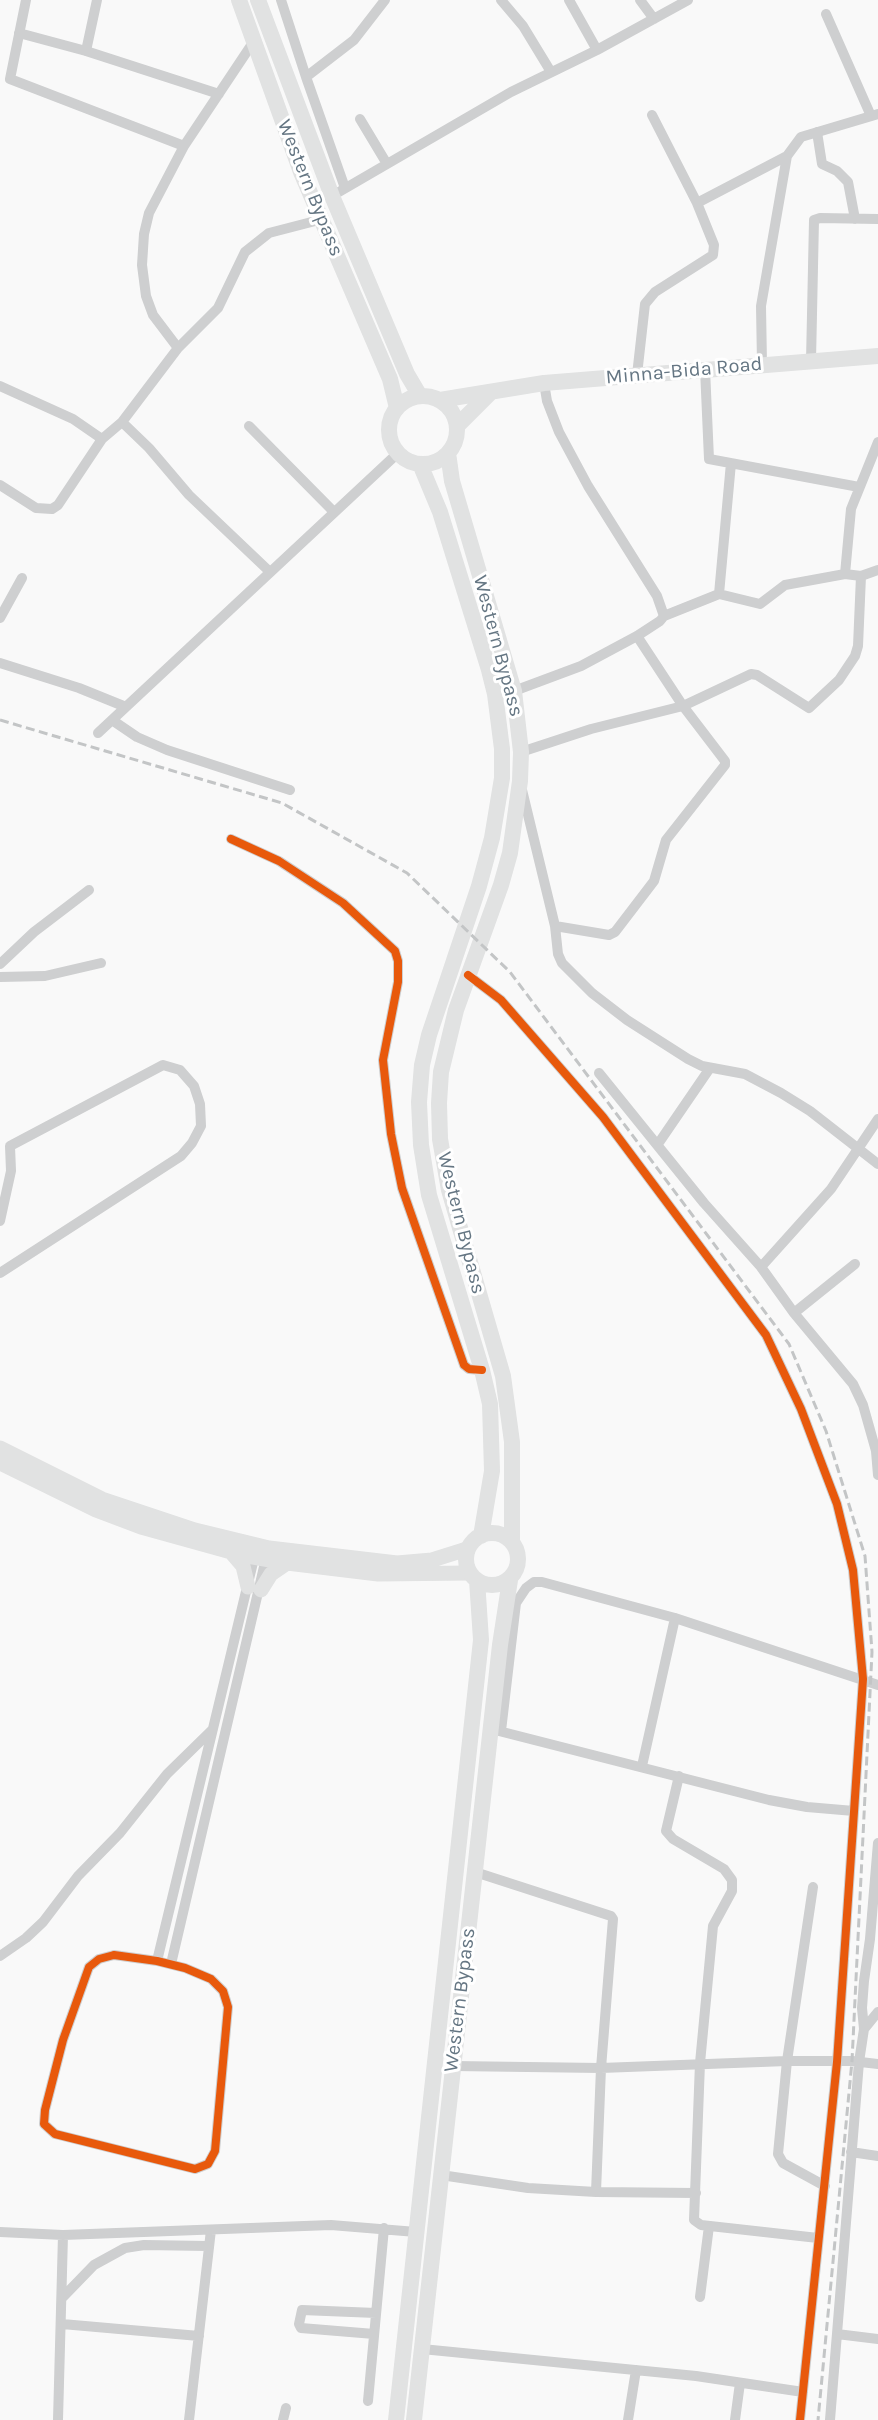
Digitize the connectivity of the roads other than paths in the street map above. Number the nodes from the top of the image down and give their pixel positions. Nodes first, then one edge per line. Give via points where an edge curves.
1 (26, 0) edge
2 (97, 0) edge
3 (239, 0) edge
4 (258, 0) edge
5 (281, 0) edge
6 (385, 0) edge
7 (501, 0) edge
8 (568, 0) edge
9 (640, 0) edge
10 (688, 0) edge
11 (826, 14) dead end
12 (654, 20) junction
13 (19, 33) junction
14 (254, 41) junction
15 (597, 50) junction
16 (86, 51) junction
17 (551, 72) junction
18 (306, 77) junction
19 (219, 94) junction
20 (652, 114) dead end
21 (875, 115) edge
22 (360, 119) dead end
23 (817, 132) junction
24 (184, 146) junction
25 (787, 156) junction
26 (387, 164) junction
27 (339, 192) junction
28 (697, 203) junction
29 (323, 219) junction
30 (855, 219) junction
31 (878, 219) edge
32 (178, 348) junction
33 (878, 356) edge
34 (812, 361) junction
35 (762, 364) junction
36 (705, 369) junction
37 (637, 375) junction
38 (544, 383) junction
39 (0, 386) edge
40 (490, 393) junction
41 (420, 396) junction
42 (440, 400) junction
43 (397, 408) junction
44 (122, 422) junction
45 (249, 426) dead end
46 (457, 426) junction
47 (102, 439) junction
48 (878, 442) edge
49 (398, 453) junction
50 (448, 453) junction
51 (731, 463) junction
52 (420, 464) junction
53 (0, 485) edge
54 (859, 486) junction
55 (334, 512) junction
56 (878, 570) edge
57 (270, 572) junction
58 (845, 574) junction
59 (861, 576) junction
60 (22, 578) dead end
61 (719, 594) junction
62 (664, 616) junction
63 (0, 618) edge
64 (637, 636) junction
65 (0, 663) edge
66 (514, 691) junction
67 (683, 706) junction
68 (126, 707) junction
69 (112, 720) junction
70 (98, 733) dead end
71 (521, 752) junction
72 (520, 781) junction
73 (290, 790) dead end
74 (231, 839) dead end
75 (88, 890) dead end
76 (555, 926) junction
77 (101, 963) dead end
78 (0, 964) edge
79 (471, 967) junction
80 (0, 977) edge
81 (710, 1068) junction
82 (598, 1073) dead end
83 (878, 1119) edge
84 (658, 1144) junction
85 (859, 1150) junction
86 (878, 1164) edge
87 (0, 1221) edge
88 (855, 1264) dead end
89 (761, 1267) junction
90 (0, 1273) edge
91 (794, 1313) junction
92 (482, 1370) junction
93 (0, 1448) edge
94 (0, 1463) edge
95 (878, 1475) edge
96 (481, 1536) junction
97 (512, 1541) junction
98 (467, 1549) junction
99 (231, 1552) junction
100 (261, 1553) junction
101 (286, 1563) junction
102 (473, 1577) junction
103 (510, 1580) junction
104 (254, 1588) junction
105 (675, 1618) junction
106 (862, 1679) junction
107 (878, 1685) edge
108 (213, 1729) junction
109 (496, 1730) junction
110 (642, 1766) junction
111 (679, 1776) junction
112 (854, 1811) junction
113 (878, 1843) edge
114 (475, 1872) junction
115 (813, 1887) dead end
116 (0, 1956) edge
117 (157, 1961) junction
118 (171, 1965) junction
119 (878, 2012) edge
120 (864, 2029) junction
121 (788, 2061) junction
122 (837, 2062) junction
123 (859, 2062) junction
124 (700, 2063) junction
125 (878, 2064) edge
126 (453, 2066) junction
127 (602, 2068) junction
128 (852, 2152) junction
129 (878, 2156) edge
130 (441, 2175) junction
131 (825, 2186) junction
132 (596, 2192) junction
133 (696, 2193) junction
134 (709, 2226) junction
135 (384, 2228) junction
136 (211, 2230) junction
137 (0, 2232) edge
138 (416, 2232) junction
139 (63, 2235) junction
140 (818, 2238) junction
141 (208, 2246) junction
142 (700, 2297) dead end
143 (63, 2298) junction
144 (376, 2313) junction
145 (62, 2324) junction
146 (374, 2334) junction
147 (837, 2334) junction
148 (199, 2336) junction
149 (878, 2339) edge
150 (422, 2349) junction
151 (636, 2370) junction
152 (740, 2383) junction
153 (803, 2392) junction
154 (368, 2401) dead end
155 (286, 2408) dead end
156 (58, 2420) edge
157 (189, 2420) edge
158 (283, 2420) edge
159 (396, 2420) edge
160 (414, 2420) edge
161 (628, 2420) edge
162 (735, 2420) edge
163 (801, 2420) edge
164 (830, 2420) edge

1 - 13 street
2 - 16 street
3 - 14 main road, Western Bypass
4 - 27 main road, Western Bypass
5 - 18 street
6 - 18 street via 354,40
7 - 17 street via 523,26
8 - 15 street
9 - 12 street
10 - 12 street
11 - 21 street
12 - 15 street
13 - 16 street
13 - 24 street via 10,79
14 - 19 street
14 - 29 main road, Western Bypass via 301,172
15 - 17 street
16 - 19 street
17 - 26 street
18 - 27 street
19 - 24 street
20 - 28 street
21 - 23 street
22 - 26 street
23 - 25 street via 801,137
23 - 30 street via 822,164 848,182
24 - 32 street via 149,213 142,265 153,315
25 - 28 street
25 - 35 street via 761,306
26 - 27 street
27 - 41 main road, Western Bypass via 407,374
28 - 37 street via 714,245 713,255 656,292 645,304
29 - 32 street via 269,233 245,252 218,308
29 - 43 main road, Western Bypass via 390,378
30 - 31 street
30 - 34 street via 814,220
32 - 44 street
33 - 34 main road, Minna-Bida Road
34 - 35 main road, Minna-Bida Road
35 - 36 main road, Minna-Bida Road
36 - 37 main road, Minna-Bida Road
36 - 51 street via 709,459
37 - 38 main road, Minna-Bida Road
38 - 40 main road, Minna-Bida Road
38 - 62 street via 559,432 657,596
39 - 47 street via 73,419
40 - 42 main road, Minna-Bida Road
40 - 46 main road
41 - 42 main road
41 - 43 main road
42 - 46 main road
43 - 49 main road via 389,435
44 - 47 street
44 - 57 street via 189,495
45 - 55 street
46 - 50 main road via 457,436
47 - 53 street via 52,509 36,508
48 - 54 street
49 - 52 main road
49 - 55 street
50 - 52 main road
50 - 66 main road, Western Bypass via 452,481
51 - 54 street
51 - 61 street
52 - 92 main road, Western Bypass via 440,512 489,670 502,749 496,821 435,1015 419,1102 429,1195
54 - 58 street via 851,509
55 - 57 street
56 - 59 street
57 - 68 street
58 - 59 street
58 - 61 street via 785,585 760,604
59 - 67 street via 855,656 839,680 813,706 806,708 752,674
60 - 63 street
61 - 62 street
62 - 64 street
64 - 66 street via 581,666
64 - 67 street
65 - 68 street
66 - 71 main road, Western Bypass
67 - 71 street via 591,729
67 - 76 street via 725,765 666,840 652,886 615,932 609,935
68 - 69 street
69 - 70 street
69 - 73 street via 167,750
71 - 72 main road, Western Bypass
72 - 76 street
72 - 79 main road, Western Bypass via 510,853
74 - 92 street via 279,861 344,903 395,951 399,982 383,1060 402,1188 464,1365
75 - 78 street
76 - 81 street via 562,963 592,993 627,1020
77 - 80 street via 45,976
79 - 97 main road, Western Bypass via 441,1072 440,1139 456,1218 503,1376 512,1442
79 - 106 street via 603,1117 766,1335 801,1409 837,1504 853,1570
81 - 84 street
81 - 85 street via 745,1074 781,1093
82 - 84 street
83 - 85 street
84 - 89 street
85 - 86 street
85 - 89 street via 831,1189
87 - 90 street via 11,1171 10,1146 163,1065 180,1070 194,1086 201,1126 182,1156
88 - 91 street
89 - 91 street
91 - 95 street via 853,1384 876,1451
92 - 96 main road, Western Bypass via 490,1404 492,1440 489,1494
93 - 100 main road via 102,1499
94 - 99 main road via 96,1510
96 - 97 main road via 495,1533
96 - 98 main road
97 - 103 main road via 518,1561
98 - 100 main road via 432,1560 397,1563
98 - 102 main road via 465,1559
99 - 100 main road
99 - 104 main road
100 - 101 main road
100 - 104 street
101 - 102 main road via 398,1575
101 - 104 main road
102 - 103 main road via 489,1586
102 - 138 main road, Western Bypass via 481,1640
103 - 109 main road, Western Bypass via 502,1624
104 - 108 street
104 - 118 street
105 - 106 street
105 - 109 street via 534,1582 516,1603
105 - 110 street
106 - 107 street
106 - 112 street
108 - 116 street via 167,1774 43,1922
108 - 117 street
109 - 110 street
109 - 114 main road, Western Bypass
110 - 111 street
111 - 112 street via 769,1800
111 - 124 street via 666,1831 724,1869 732,1880 732,1891 713,1926
112 - 122 street
113 - 120 street via 864,1981
114 - 126 main road, Western Bypass
114 - 127 street via 613,1919
115 - 121 street
117 - 118 street
117 - 118 street via 114,1955 89,1966 63,2040 44,2124 55,2134 195,2169 208,2164 215,2151 228,2007 223,1991 211,1979
119 - 120 street
120 - 123 street
121 - 122 street
121 - 124 street
121 - 131 street via 779,2159
122 - 123 street
122 - 131 street
123 - 125 street
123 - 128 street
124 - 127 street
124 - 133 street
126 - 127 street
126 - 130 main road, Western Bypass
127 - 132 street
128 - 129 street
128 - 147 street
130 - 132 street via 528,2188
130 - 150 main road, Western Bypass
131 - 140 street
132 - 133 street
133 - 134 street via 694,2220
134 - 140 street
134 - 142 street
135 - 136 street via 331,2225
135 - 138 street
135 - 144 street
136 - 139 street
136 - 141 street
137 - 139 street
138 - 159 main road, Western Bypass
139 - 143 street
140 - 153 street
141 - 143 street via 125,2248 94,2265
141 - 148 street
143 - 145 street
144 - 146 street
144 - 146 street via 302,2310 299,2324 301,2328
145 - 148 street
145 - 156 street
146 - 154 street
147 - 149 street
147 - 164 street
148 - 157 street
150 - 151 street
150 - 160 main road, Western Bypass
151 - 152 street
151 - 161 street
152 - 153 street
152 - 162 street
153 - 163 street
155 - 158 street

